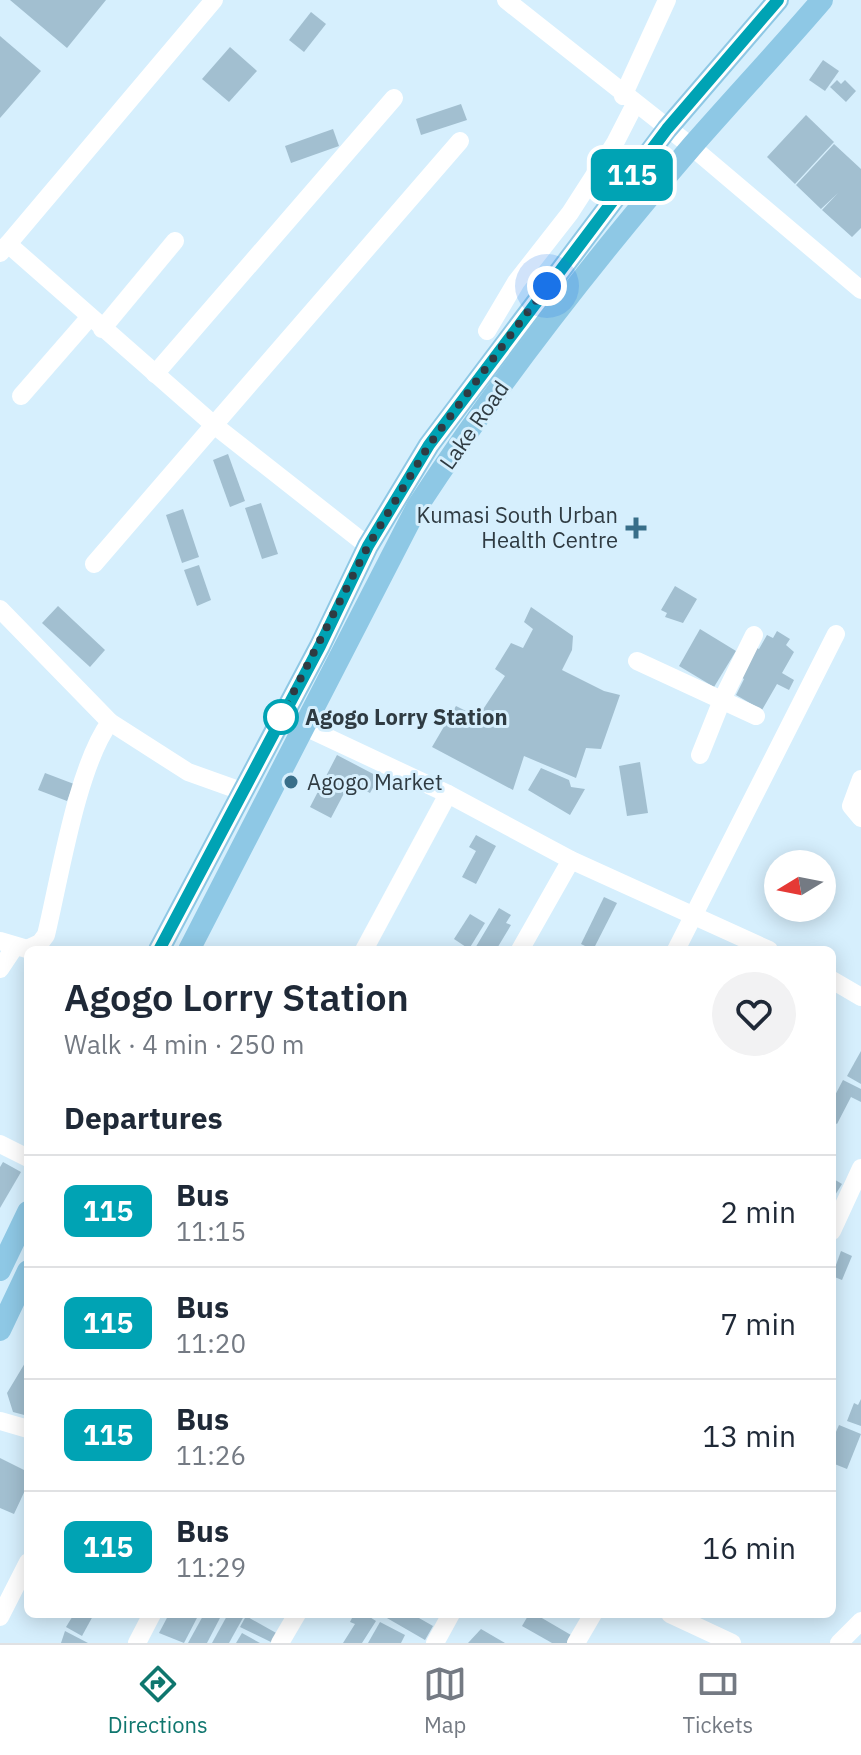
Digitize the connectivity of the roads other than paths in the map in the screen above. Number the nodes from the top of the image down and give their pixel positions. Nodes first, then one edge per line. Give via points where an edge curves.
1 (214, 0) edge
2 (506, 0) edge
3 (667, 0) edge
4 (778, 0) edge
5 (822, 0) edge
6 (394, 98) dead end
7 (629, 100) junction
8 (667, 129) junction
9 (460, 141) dead end
10 (692, 147) junction
11 (175, 241) dead end
12 (4, 248) edge
13 (861, 290) edge
14 (96, 324) junction
15 (487, 331) dead end
16 (155, 374) junction
17 (21, 396) dead end
18 (214, 425) junction
19 (368, 546) junction
20 (94, 564) dead end
21 (0, 609) edge
22 (836, 634) dead end
23 (754, 635) dead end
24 (637, 661) dead end
25 (722, 700) junction
26 (756, 716) dead end
27 (110, 722) junction
28 (303, 726) junction
29 (700, 755) dead end
30 (861, 779) edge
31 (244, 792) junction
32 (448, 794) junction
33 (861, 818) edge
34 (571, 860) junction
35 (694, 916) junction
36 (7, 945) edge
37 (35, 946) edge
38 (161, 946) edge
39 (191, 946) edge
40 (366, 946) edge
41 (522, 946) edge
42 (678, 946) edge
43 (760, 946) edge
44 (0, 969) edge
45 (836, 982) edge
46 (861, 997) edge
47 (0, 1144) edge
48 (24, 1156) edge
49 (861, 1168) edge
50 (24, 1220) edge
51 (836, 1222) edge
52 (0, 1270) edge
53 (24, 1279) edge
54 (0, 1330) edge
55 (0, 1421) edge
56 (24, 1428) edge
57 (24, 1570) edge
58 (0, 1617) edge
59 (150, 1618) edge
60 (295, 1618) edge
61 (449, 1618) edge
62 (591, 1618) edge
63 (679, 1618) edge
64 (861, 1621) edge
65 (137, 1643) edge
66 (280, 1643) edge
67 (435, 1643) edge
68 (576, 1643) edge
69 (732, 1643) edge
70 (839, 1643) edge

1 - 12 street
2 - 7 street
3 - 7 street
4 - 8 main road, Lake Road
5 - 10 main road, Lake Road
6 - 16 street
7 - 8 street
7 - 15 street via 585,190 516,282
8 - 10 street
8 - 19 main road, Lake Road via 455,408
9 - 18 street
10 - 13 street
10 - 28 main road, Lake Road via 553,317 451,455 417,507
11 - 14 street
12 - 14 street
14 - 16 street
14 - 17 street
16 - 18 street
18 - 19 street
18 - 20 street
19 - 31 main road, Lake Road
21 - 27 street
22 - 35 street
23 - 25 street
24 - 25 street
25 - 26 street
25 - 29 street
27 - 31 street via 188,772
27 - 37 street via 90,759 46,935
28 - 32 street
28 - 39 main road, Lake Road
30 - 33 street via 851,799
31 - 38 main road, Lake Road
32 - 34 street
32 - 40 street
34 - 35 street
34 - 41 street
35 - 42 street
35 - 43 street
36 - 44 street
45 - 46 street
47 - 48 street
49 - 51 street
50 - 52 main road
53 - 54 main road
55 - 56 street
57 - 58 street
59 - 65 street
60 - 66 street
61 - 67 street
62 - 68 street
63 - 69 street
64 - 70 street

